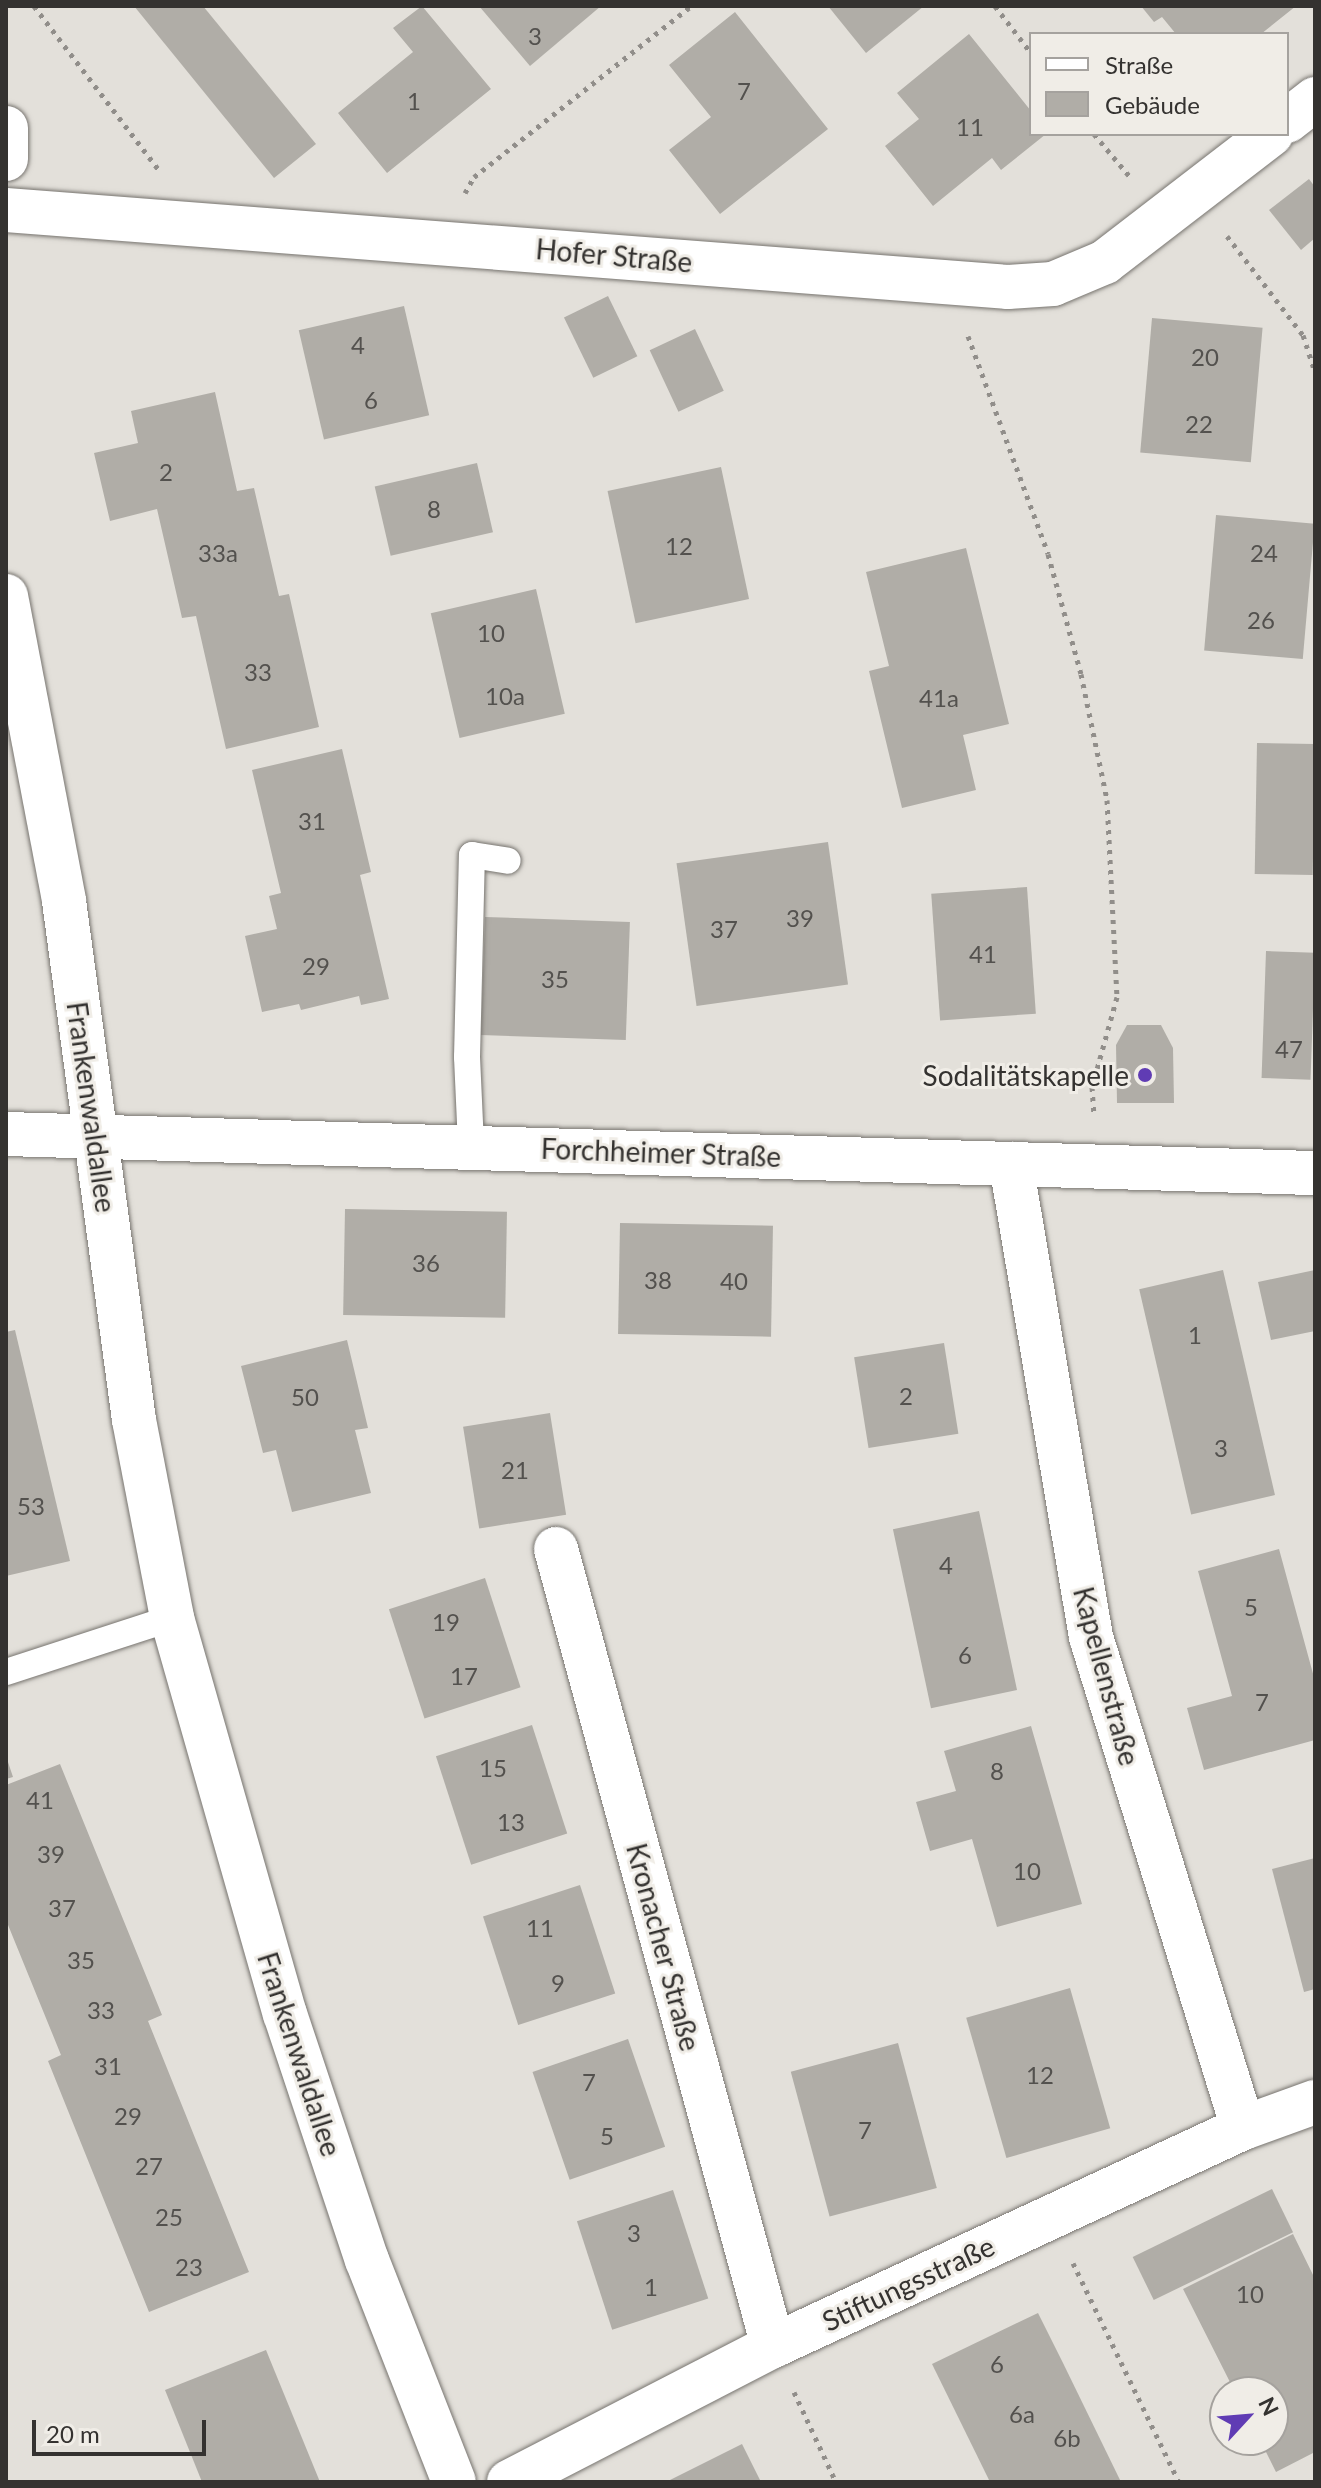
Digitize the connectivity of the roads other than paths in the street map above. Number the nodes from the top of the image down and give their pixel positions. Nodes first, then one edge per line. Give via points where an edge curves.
1 (1315, 99) edge
2 (1289, 119) edge
3 (6, 128) edge
4 (1268, 136) edge
5 (6, 159) edge
6 (6, 210) edge
7 (6, 596) edge
8 (508, 861) dead end
9 (6, 1134) edge
10 (95, 1135) junction
11 (471, 1145) junction
12 (1011, 1164) junction
13 (1315, 1173) edge
14 (556, 1549) dead end
15 (172, 1618) junction
16 (6, 1672) edge
17 (1315, 2102) edge
18 (1243, 2128) junction
19 (773, 2346) junction
20 (454, 2482) edge
21 (509, 2482) edge

1 - 2 street
3 - 5 street
4 - 6 street, Hofer Straße via 1085,274 1053,284 948,283
7 - 10 street, Frankenwaldallee via 64,901
8 - 11 lane via 472,855 467,1057
9 - 10 street, Forchheimer Straße
10 - 11 street, Forchheimer Straße
10 - 15 street, Frankenwaldallee via 134,1420
11 - 12 street, Forchheimer Straße
12 - 13 street, Forchheimer Straße
12 - 18 street, Kapellenstraße via 1091,1637
14 - 19 street, Kronacher Straße
15 - 16 lane
15 - 20 street, Frankenwaldallee via 285,2014 367,2260
17 - 18 street, Stiftungsstraße
18 - 19 street, Stiftungsstraße
19 - 21 street, Stiftungsstraße

